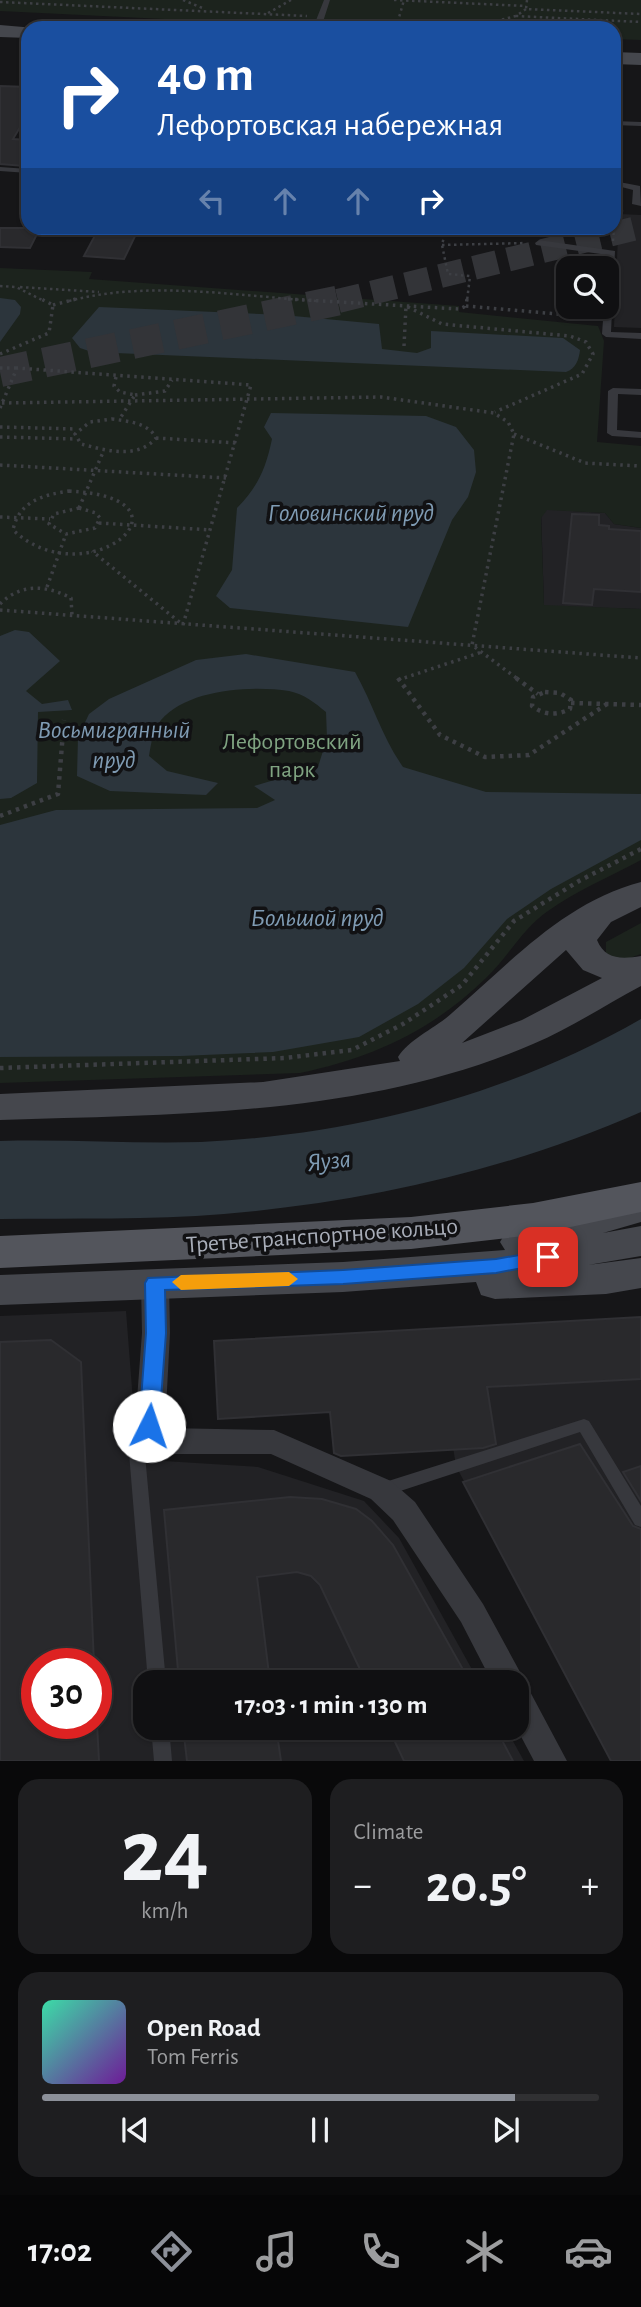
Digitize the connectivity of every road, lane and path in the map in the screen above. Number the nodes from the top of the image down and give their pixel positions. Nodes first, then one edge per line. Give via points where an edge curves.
1 (47, 0) edge
2 (183, 0) edge
3 (291, 0) edge
4 (327, 0) edge
5 (394, 0) edge
6 (404, 0) edge
7 (527, 0) edge
8 (0, 2) edge
9 (53, 4) junction
10 (526, 8) junction
11 (211, 11) junction
12 (267, 14) junction
13 (641, 14) edge
14 (320, 16) junction
15 (516, 16) junction
16 (319, 21) edge
17 (398, 21) edge
18 (496, 21) edge
19 (620, 21) edge
20 (621, 21) edge
21 (641, 22) edge
22 (0, 31) edge
23 (21, 32) edge
24 (621, 58) edge
25 (641, 59) edge
26 (621, 123) edge
27 (641, 124) edge
28 (0, 169) edge
29 (21, 170) edge
30 (621, 185) edge
31 (641, 204) edge
32 (444, 235) edge
33 (539, 243) joint
34 (442, 245) junction
35 (612, 256) edge
36 (0, 286) edge
37 (16, 287) junction
38 (103, 292) junction
39 (53, 305) junction
40 (406, 306) junction
41 (466, 306) junction
42 (556, 314) edge
43 (607, 319) edge
44 (641, 336) edge
45 (404, 345) dead end
46 (0, 354) edge
47 (0, 368) edge
48 (16, 368) junction
49 (116, 377) junction
50 (172, 380) junction
51 (0, 391) edge
52 (7, 391) junction
53 (641, 392) edge
54 (135, 395) junction
55 (250, 398) junction
56 (132, 401) junction
57 (1, 406) edge
58 (494, 413) junction
59 (119, 420) junction
60 (0, 427) edge
61 (78, 429) junction
62 (514, 434) junction
63 (641, 435) edge
64 (0, 437) edge
65 (76, 439) junction
66 (156, 439) junction
67 (237, 443) junction
68 (104, 450) junction
69 (0, 465) edge
70 (641, 466) edge
71 (95, 471) junction
72 (226, 478) junction
73 (88, 491) junction
74 (79, 508) junction
75 (0, 517) edge
76 (14, 517) junction
77 (50, 519) junction
78 (99, 523) junction
79 (133, 525) junction
80 (211, 530) junction
81 (66, 534) junction
82 (92, 551) junction
83 (61, 553) junction
84 (47, 587) junction
85 (0, 604) edge
86 (0, 610) edge
87 (72, 616) junction
88 (183, 625) junction
89 (472, 645) junction
90 (482, 652) junction
91 (641, 658) edge
92 (538, 694) junction
93 (571, 703) junction
94 (607, 704) junction
95 (641, 705) edge
96 (64, 720) dead end
97 (0, 816) edge
98 (641, 849) edge
99 (641, 893) edge
100 (601, 913) junction
101 (641, 969) edge
102 (0, 1068) edge
103 (374, 1079) junction
104 (0, 1107) edge
105 (641, 1197) edge
106 (641, 1208) edge
107 (641, 1241) edge
108 (0, 1252) edge
109 (641, 1273) edge
110 (343, 1277) junction
111 (155, 1283) junction
112 (0, 1290) edge
113 (155, 1436) junction
114 (381, 1490) junction
115 (641, 1520) edge
116 (155, 1670) edge
117 (503, 1670) edge
118 (529, 1720) edge
119 (161, 1740) edge
120 (163, 1761) edge
121 (551, 1761) edge

1 - 9 path
2 - 11 path
3 - 12 path
4 - 14 lane
5 - 6 path
6 - 10 path
6 - 17 path
7 - 10 path
8 - 9 path
9 - 11 path
10 - 13 path
10 - 15 path
11 - 12 path
12 - 14 path
14 - 16 lane
15 - 18 path
15 - 19 path
20 - 21 path
22 - 23 main road
24 - 25 main road
26 - 27 lane
28 - 29 lane
30 - 31 lane via 637,188 636,204
32 - 34 path
33 - 34 path
33 - 35 lane
34 - 41 path via 448,274 470,276
36 - 37 path
37 - 38 path
37 - 39 path
38 - 39 path
38 - 40 path
39 - 46 path via 49,333
40 - 41 path
40 - 45 path
40 - 58 path via 442,324 544,331 586,342 593,355 582,374 558,380 522,403
41 - 42 path
43 - 44 lane via 606,334
47 - 48 path
48 - 49 path
48 - 52 path
49 - 50 path
49 - 54 path via 114,386 120,392
50 - 54 path via 165,391
50 - 55 path via 251,385
51 - 52 path
52 - 57 path
53 - 63 lane via 613,391 612,433
54 - 56 path
55 - 56 path
55 - 58 path via 381,397
55 - 67 path
56 - 57 path
56 - 59 path
58 - 62 path via 508,422
59 - 61 path via 91,422
59 - 66 path via 145,426
60 - 61 path
61 - 65 path
62 - 70 path via 585,463
62 - 89 path
64 - 65 path
65 - 68 path
66 - 67 path
66 - 68 path via 138,450
67 - 72 path
68 - 71 path
69 - 71 path
71 - 72 path
71 - 73 path
72 - 80 path
73 - 74 path
73 - 76 path via 42,497
73 - 79 path via 123,503 132,513
74 - 77 path via 61,511
74 - 78 path via 96,513
75 - 76 path
76 - 77 path
76 - 83 path via 13,530 22,541
77 - 81 path via 52,528
78 - 79 path
78 - 81 path via 87,532
79 - 80 path
79 - 82 path via 125,536
80 - 88 path
81 - 83 path
82 - 83 path
82 - 88 path
83 - 84 path
84 - 85 path via 8,593
84 - 87 path via 71,598
86 - 87 path
87 - 88 path
88 - 89 path
89 - 90 path
89 - 91 path
90 - 92 path
90 - 94 path via 397,678 440,735 485,757 530,755
92 - 93 path via 560,693
92 - 93 path via 532,706 543,713 565,712
93 - 94 path
94 - 95 path
96 - 97 path via 58,794
98 - 102 path via 514,921 462,985 403,1024 352,1050 285,1058
99 - 100 main road
100 - 101 main road via 579,939 583,952 599,966
100 - 103 main road via 537,955 450,1037
101 - 103 main road via 520,1036
103 - 104 main road via 237,1097
105 - 108 main road, Третье транспортное кольцо via 533,1219 411,1233
106 - 110 main road via 479,1252
107 - 110 main road via 496,1266
109 - 110 main road via 487,1285
110 - 111 main road
111 - 112 main road
111 - 113 street via 149,1426
113 - 114 street via 167,1441 274,1442
113 - 116 lane via 137,1453
114 - 115 lane via 584,1425
114 - 117 street via 404,1511 472,1613
118 - 121 street
119 - 120 lane

